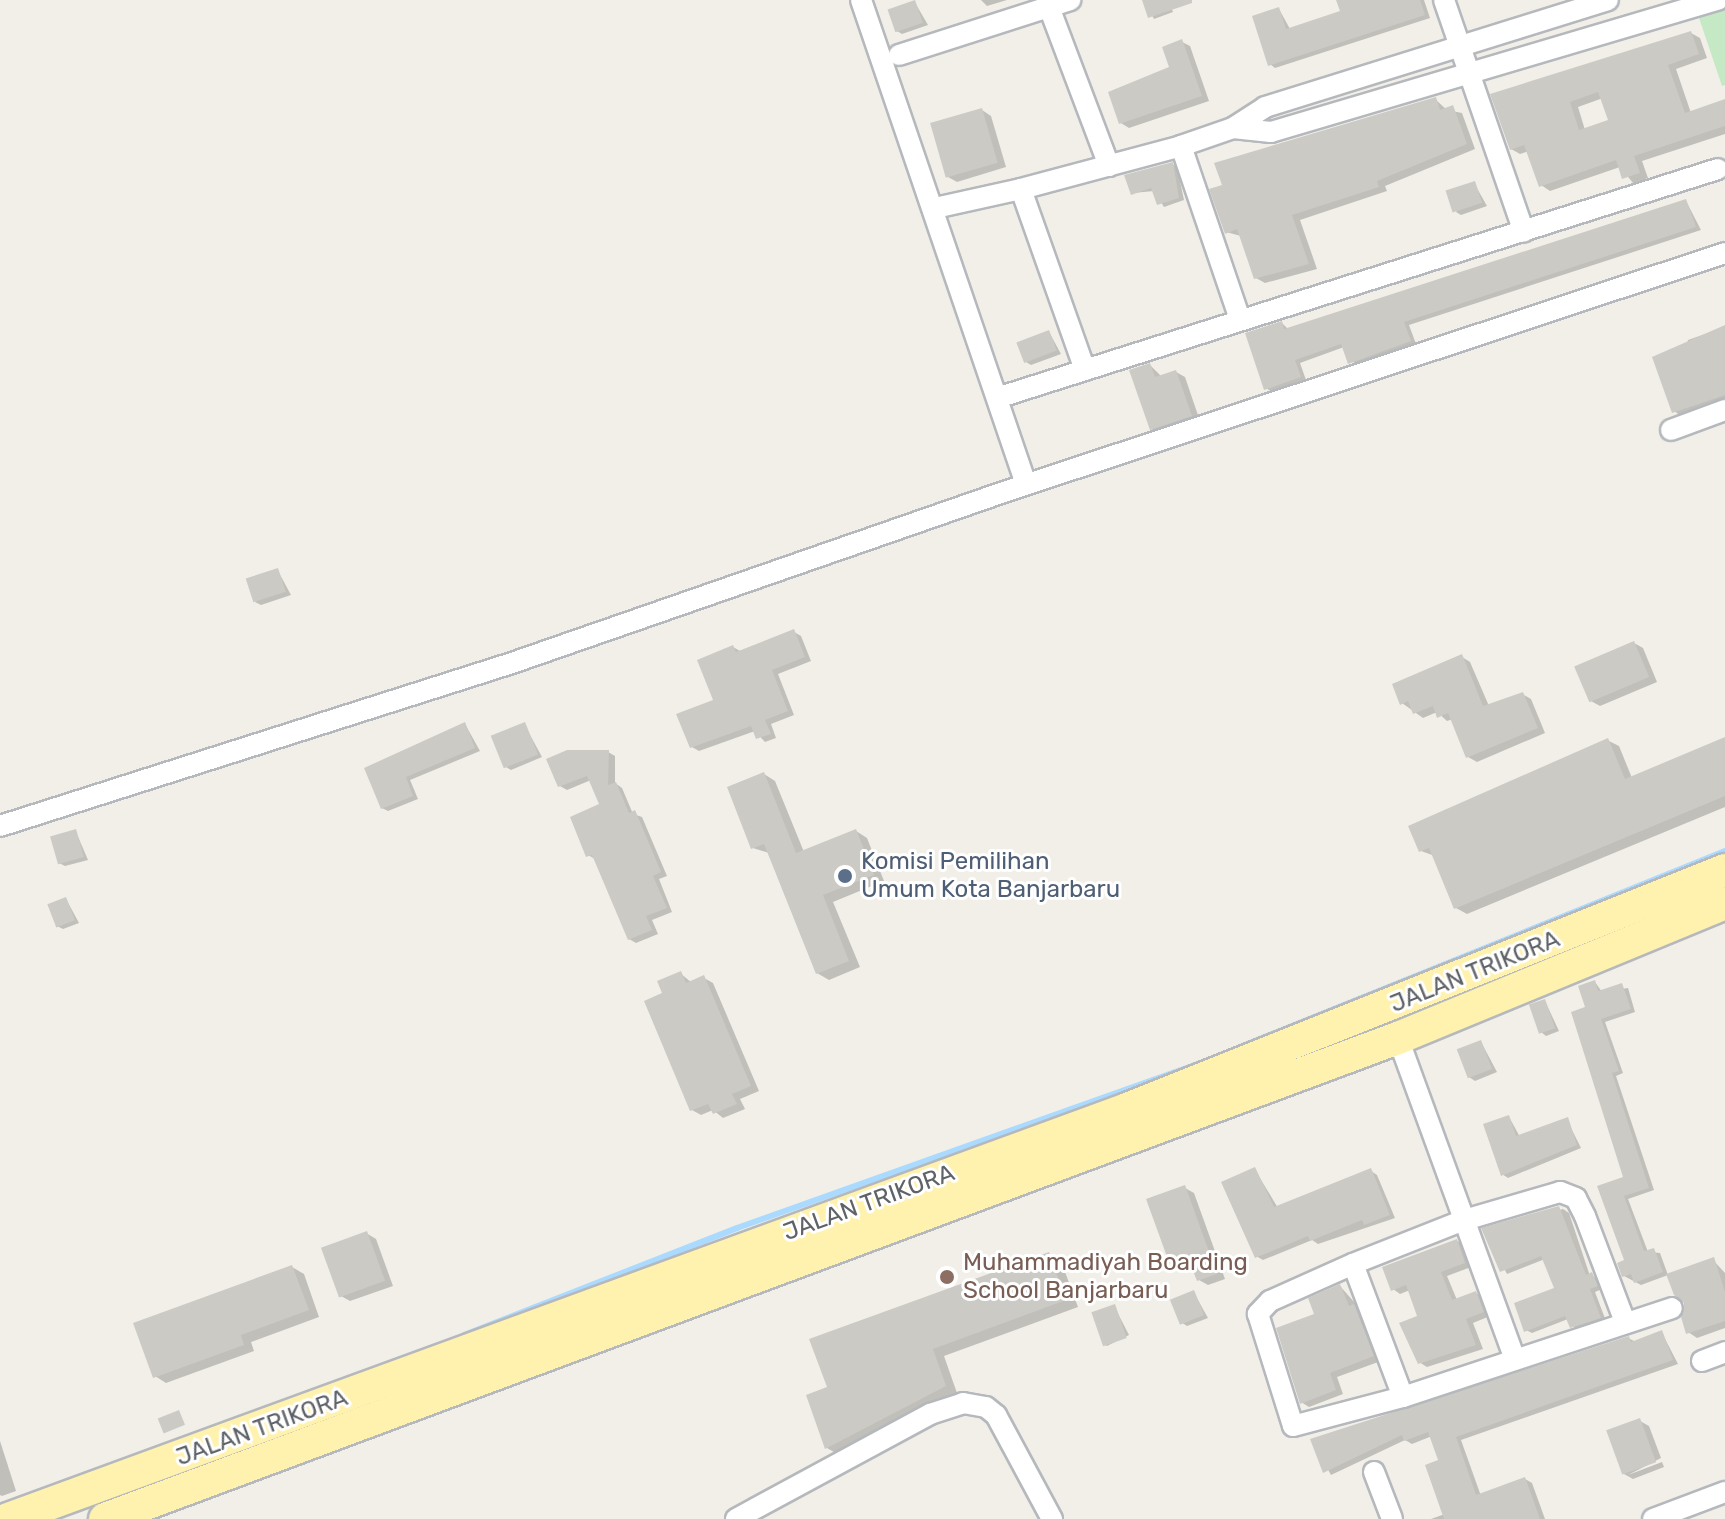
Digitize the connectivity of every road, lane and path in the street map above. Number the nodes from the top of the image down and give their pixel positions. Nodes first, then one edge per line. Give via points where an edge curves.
1 (861, 0) edge
2 (1070, 0) edge
3 (1444, 0) edge
4 (1608, 0) edge
5 (1718, 0) edge
6 (1049, 7) junction
7 (1459, 45) junction
8 (899, 55) dead end
9 (1470, 76) junction
10 (1233, 128) junction
11 (1181, 146) junction
12 (1109, 166) junction
13 (1718, 169) dead end
14 (1021, 189) junction
15 (935, 208) junction
16 (1524, 232) junction
17 (1725, 253) edge
18 (1240, 319) junction
19 (1085, 370) junction
20 (1000, 397) junction
21 (1725, 410) edge
22 (1671, 430) dead end
23 (1026, 484) junction
24 (0, 826) edge
25 (1725, 870) edge
26 (1725, 903) edge
27 (1398, 1038) junction
28 (1464, 1220) junction
29 (1353, 1264) junction
30 (1672, 1308) dead end
31 (608, 1315) junction
32 (1625, 1322) junction
33 (1725, 1352) edge
34 (1515, 1359) junction
35 (1702, 1361) dead end
36 (1403, 1397) junction
37 (1374, 1472) dead end
38 (1725, 1492) edge
39 (766, 1512) edge
40 (8, 1519) edge
41 (105, 1519) edge
42 (736, 1519) edge
43 (1052, 1519) edge
44 (1392, 1519) edge
45 (1653, 1519) edge

1 - 15 street
2 - 6 street
3 - 7 street
4 - 7 street
5 - 9 street
6 - 8 street
6 - 12 street
7 - 9 street
7 - 10 street via 1265,107
9 - 10 street via 1271,132
9 - 16 street
10 - 11 street
11 - 12 street
11 - 18 street
12 - 14 street
13 - 16 street
14 - 15 street
14 - 19 street
15 - 20 street
16 - 18 street
17 - 23 street
18 - 19 street
19 - 20 street
20 - 23 street
21 - 22 street
23 - 24 street via 512,663
25 - 31 main road, JALAN TRIKORA
26 - 27 main road, JALAN TRIKORA
27 - 28 street
27 - 31 main road, JALAN TRIKORA
28 - 29 street
28 - 32 street via 1539,1196 1569,1194 1585,1216
28 - 34 street
29 - 36 street
29 - 36 street via 1270,1301 1258,1314 1293,1426
30 - 32 street
31 - 40 main road, JALAN TRIKORA
31 - 41 main road, JALAN TRIKORA
32 - 34 street
33 - 35 street
34 - 36 street
37 - 44 street
38 - 45 street
39 - 42 street
39 - 43 street via 930,1414 975,1403 986,1407 1004,1428

